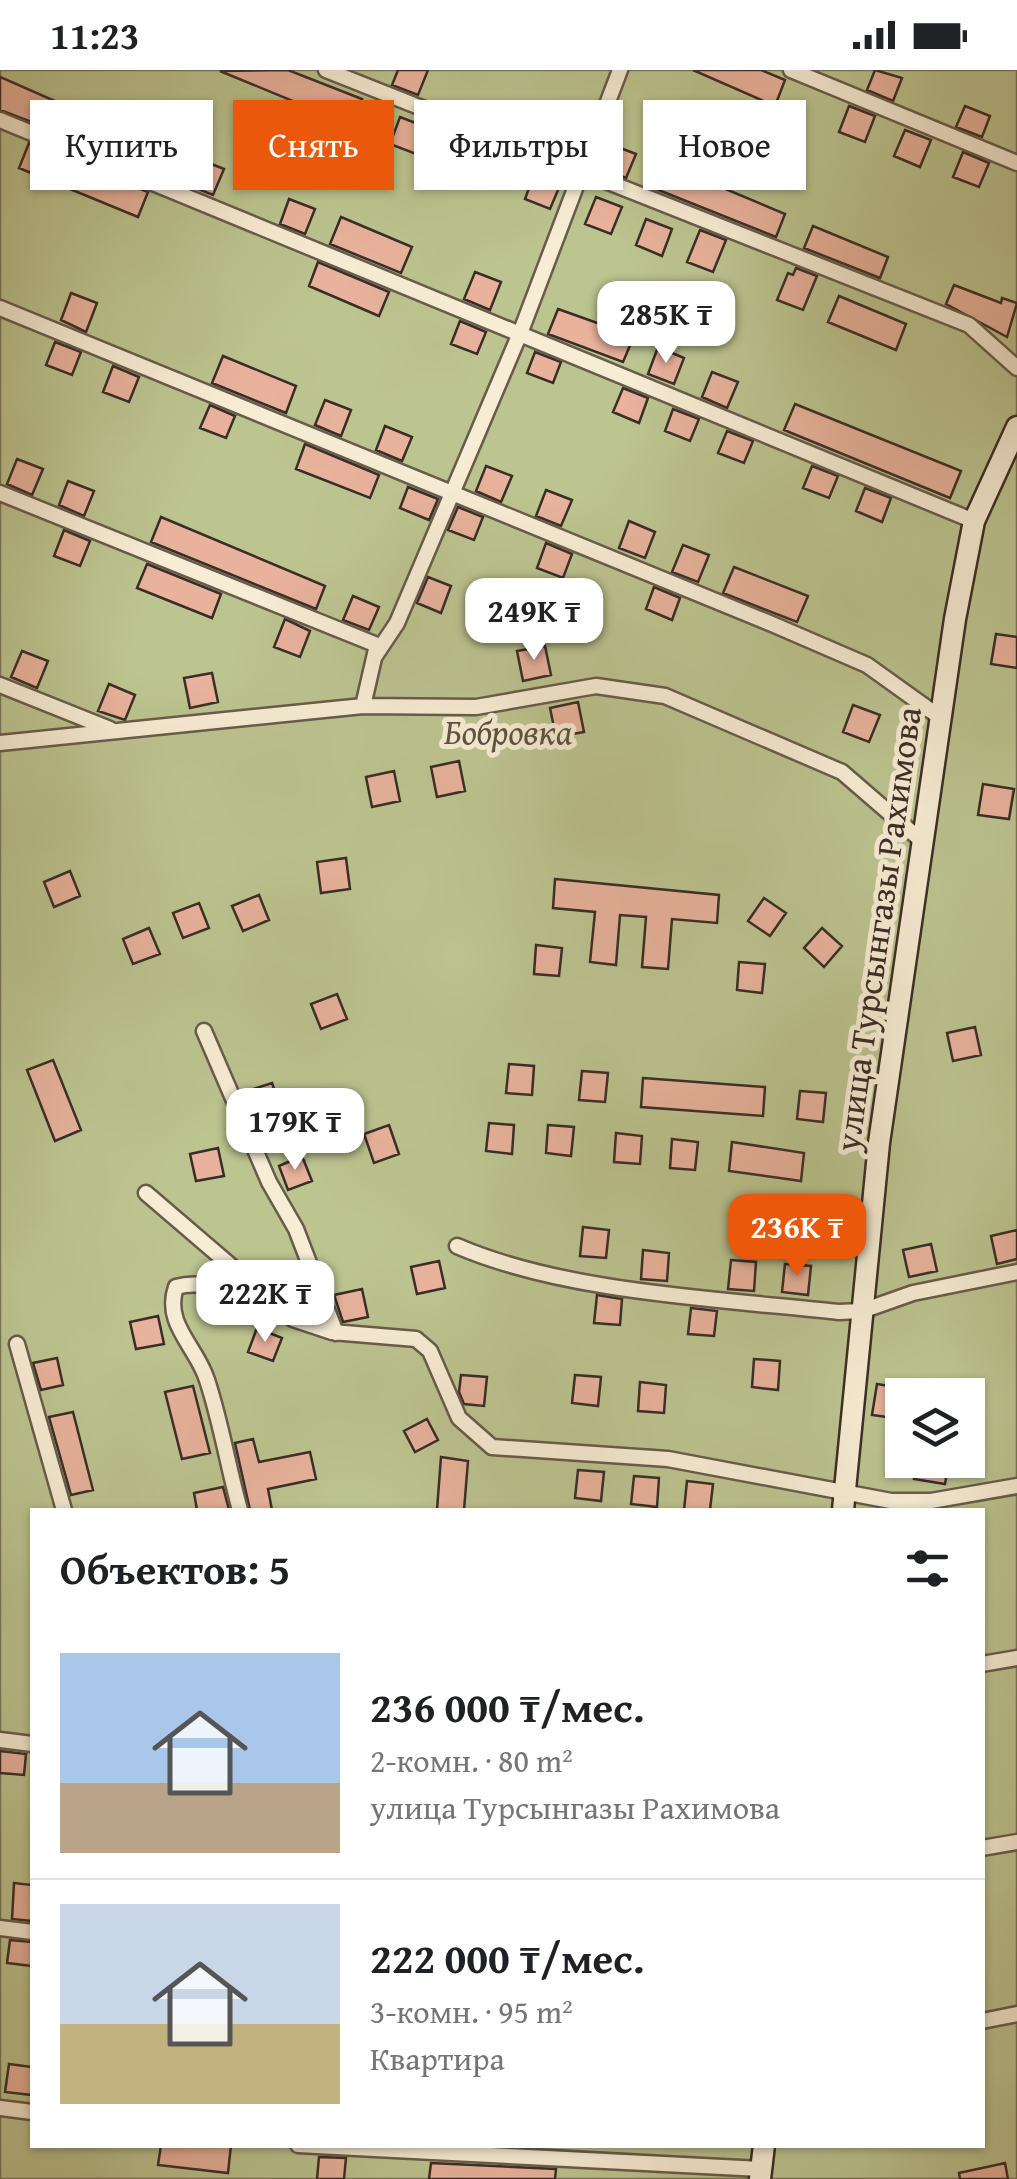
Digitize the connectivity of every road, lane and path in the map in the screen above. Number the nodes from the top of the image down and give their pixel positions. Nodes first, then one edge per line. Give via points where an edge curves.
1 (326, 70) edge
2 (620, 70) edge
3 (790, 70) edge
4 (609, 100) edge
5 (414, 106) edge
6 (0, 120) edge
7 (1017, 163) edge
8 (577, 190) edge
9 (622, 190) edge
10 (0, 308) edge
11 (521, 331) junction
12 (1017, 368) edge
13 (1017, 427) edge
14 (454, 492) junction
15 (0, 493) edge
16 (974, 521) junction
17 (375, 656) junction
18 (0, 685) edge
19 (363, 706) junction
20 (941, 718) junction
21 (116, 732) junction
22 (0, 743) edge
23 (924, 842) junction
24 (204, 1030) dead end
25 (146, 1194) dead end
26 (457, 1246) dead end
27 (1017, 1272) edge
28 (862, 1311) junction
29 (293, 1319) junction
30 (336, 1333) junction
31 (18, 1344) dead end
32 (1017, 1486) edge
33 (844, 1502) edge
34 (63, 1508) edge
35 (240, 1508) edge
36 (1017, 1658) edge
37 (985, 1663) edge
38 (0, 1740) edge
39 (30, 1744) edge
40 (1017, 1842) edge
41 (985, 1847) edge
42 (0, 1928) edge
43 (30, 1932) edge
44 (1017, 2014) edge
45 (985, 2021) edge
46 (0, 2108) edge
47 (30, 2112) edge
48 (346, 2148) edge
49 (764, 2148) edge
50 (761, 2174) edge

1 - 5 street
2 - 4 street
3 - 7 street
6 - 11 street
8 - 11 street
9 - 12 street via 968,325
10 - 14 street
11 - 14 street
11 - 16 street
13 - 16 street, улица Турсынгазы Рахимова
14 - 17 street via 398,623
14 - 20 street via 867,665
15 - 17 street via 376,645
16 - 20 street, улица Турсынгазы Рахимова
17 - 19 street
18 - 21 street
19 - 21 street
19 - 23 street via 476,707 596,686 665,696 842,772
20 - 23 street, улица Турсынгазы Рахимова
21 - 22 street
23 - 28 street, улица Турсынгазы Рахимова via 879,1142
24 - 30 street
25 - 29 street
26 - 28 street via 580,1280
27 - 28 street via 913,1293
28 - 33 street, улица Турсынгазы Рахимова
29 - 30 street
29 - 35 street via 206,1284 176,1287 171,1303 207,1378
30 - 33 street via 416,1339 430,1351 459,1418 492,1447 668,1460
31 - 34 street
32 - 33 street via 930,1501
36 - 37 street
38 - 39 street
40 - 41 street
42 - 43 street
44 - 45 street
46 - 47 street
48 - 50 street
49 - 50 street

